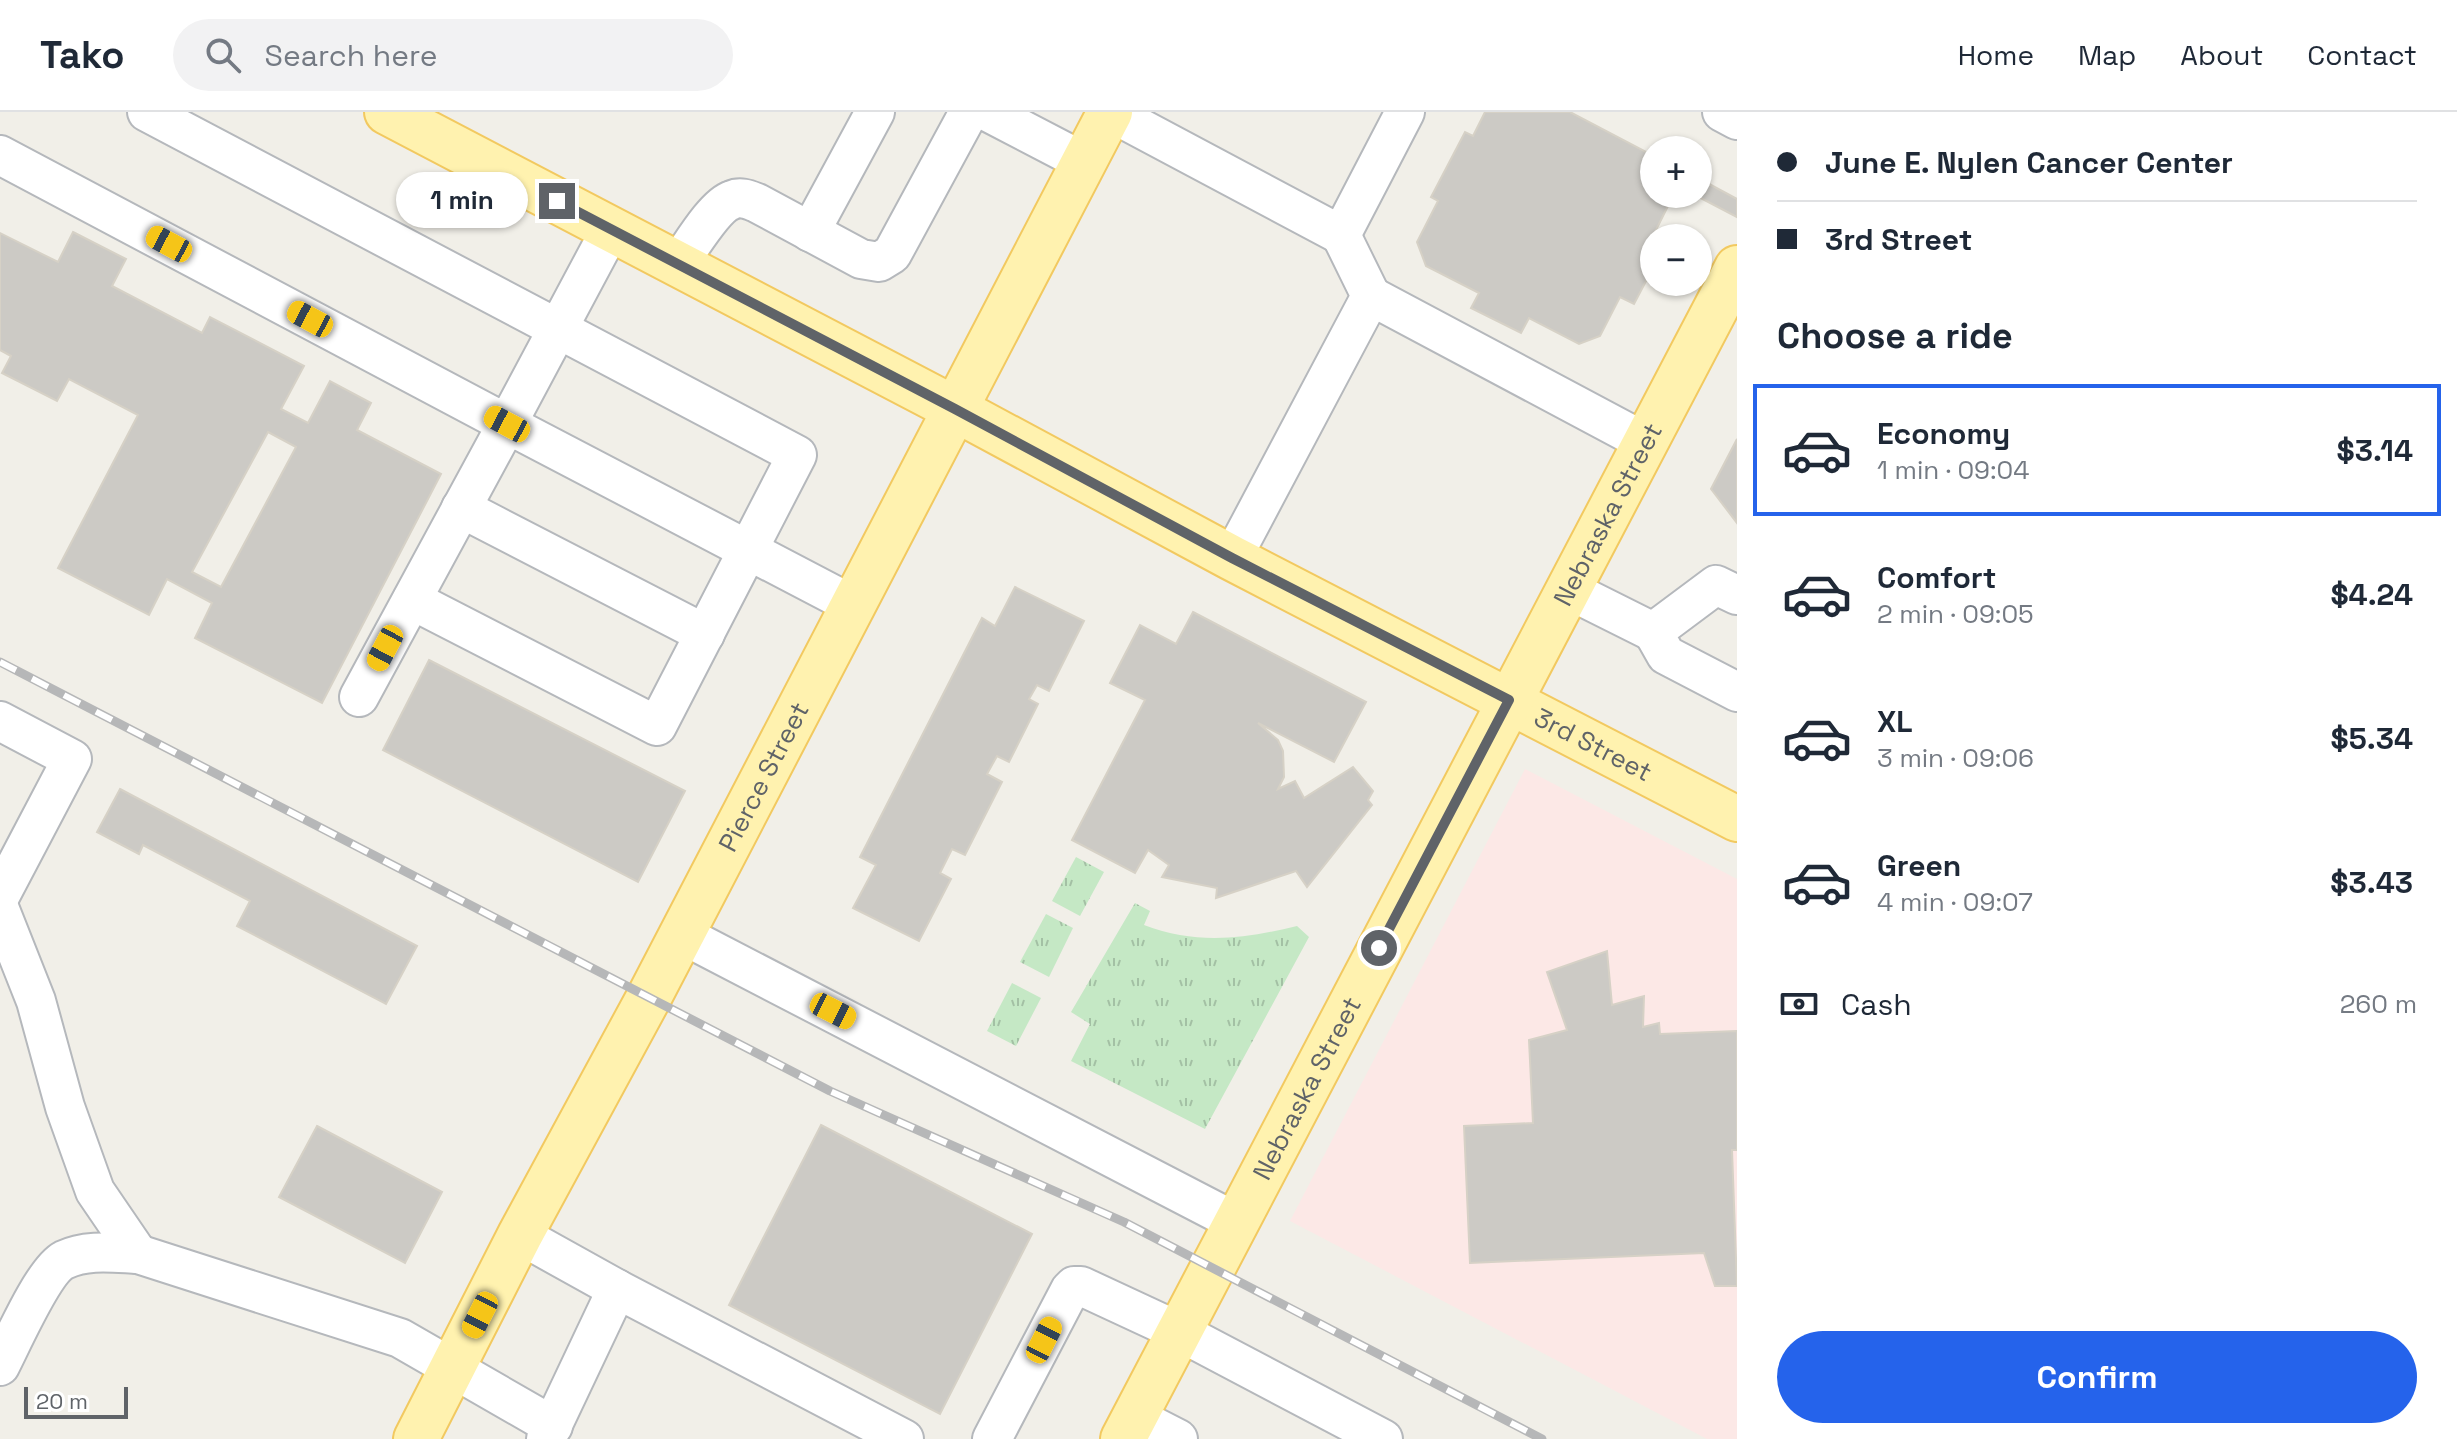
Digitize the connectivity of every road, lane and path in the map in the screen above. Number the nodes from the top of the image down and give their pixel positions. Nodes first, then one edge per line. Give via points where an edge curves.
1 (147, 112) edge
2 (875, 112) edge
3 (969, 112) edge
4 (988, 112) edge
5 (1110, 112) edge
6 (1405, 112) edge
7 (1722, 112) edge
8 (392, 113) edge
9 (1737, 120) edge
10 (0, 155) edge
11 (1084, 162) junction
12 (611, 229) junction
13 (810, 232) junction
14 (1341, 235) junction
15 (678, 264) junction
16 (1737, 268) edge
17 (1371, 296) junction
18 (558, 330) junction
19 (955, 409) junction
20 (507, 424) junction
21 (1645, 442) junction
22 (461, 508) junction
23 (749, 552) junction
24 (1232, 558) junction
25 (1567, 589) junction
26 (1737, 595) edge
27 (412, 600) junction
28 (853, 605) junction
29 (1653, 632) junction
30 (705, 634) junction
31 (1737, 692) edge
32 (359, 697) dead end
33 (1509, 700) junction
34 (0, 721) edge
35 (1737, 819) edge
36 (0, 896) edge
37 (0, 910) edge
38 (681, 934) junction
39 (1236, 1222) junction
40 (520, 1235) junction
41 (138, 1254) junction
42 (617, 1289) junction
43 (1180, 1332) junction
44 (0, 1366) edge
45 (452, 1368) junction
46 (1129, 1428) edge
47 (537, 1429) edge
48 (416, 1439) edge
49 (904, 1439) edge
50 (992, 1439) edge
51 (1178, 1439) edge
52 (1383, 1439) edge

1 - 18 street
2 - 13 street
3 - 13 street via 892,254 879,262 861,259
4 - 11 street
5 - 11 main road, Pierce Street
5 - 14 street
6 - 14 street
7 - 9 street
8 - 12 main road, 3rd Street
10 - 20 street
11 - 19 main road, Pierce Street
12 - 15 main road, 3rd Street
12 - 18 street
13 - 15 street via 757,203 730,200
14 - 17 street
15 - 19 main road, 3rd Street
16 - 21 main road, Nebraska Street
17 - 21 street
17 - 24 street
18 - 20 street
18 - 23 street via 797,455
19 - 24 main road, 3rd Street
19 - 28 main road, Pierce Street
20 - 22 street
20 - 23 street
21 - 25 main road, Nebraska Street
22 - 27 street
22 - 30 street
23 - 28 street
23 - 30 street
24 - 33 main road, 3rd Street
25 - 29 street
25 - 33 main road, Nebraska Street
26 - 29 street via 1716,585
27 - 30 street via 657,726
27 - 32 street
28 - 38 main road, Pierce Street
29 - 31 street via 1666,655
33 - 35 main road, 3rd Street
33 - 39 main road, Nebraska Street
34 - 36 street via 72,759
37 - 41 street via 36,1001 95,1191
38 - 39 street
38 - 40 main road, Pierce Street
39 - 43 main road, Nebraska Street
40 - 42 street
40 - 45 main road, Pierce Street
41 - 44 street via 93,1252 62,1261 44,1282
41 - 45 street via 400,1338
42 - 47 street
42 - 49 street
43 - 46 main road, Nebraska Street
43 - 50 street via 1074,1286
43 - 52 street
45 - 47 street
45 - 48 main road, Pierce Street
46 - 51 street

